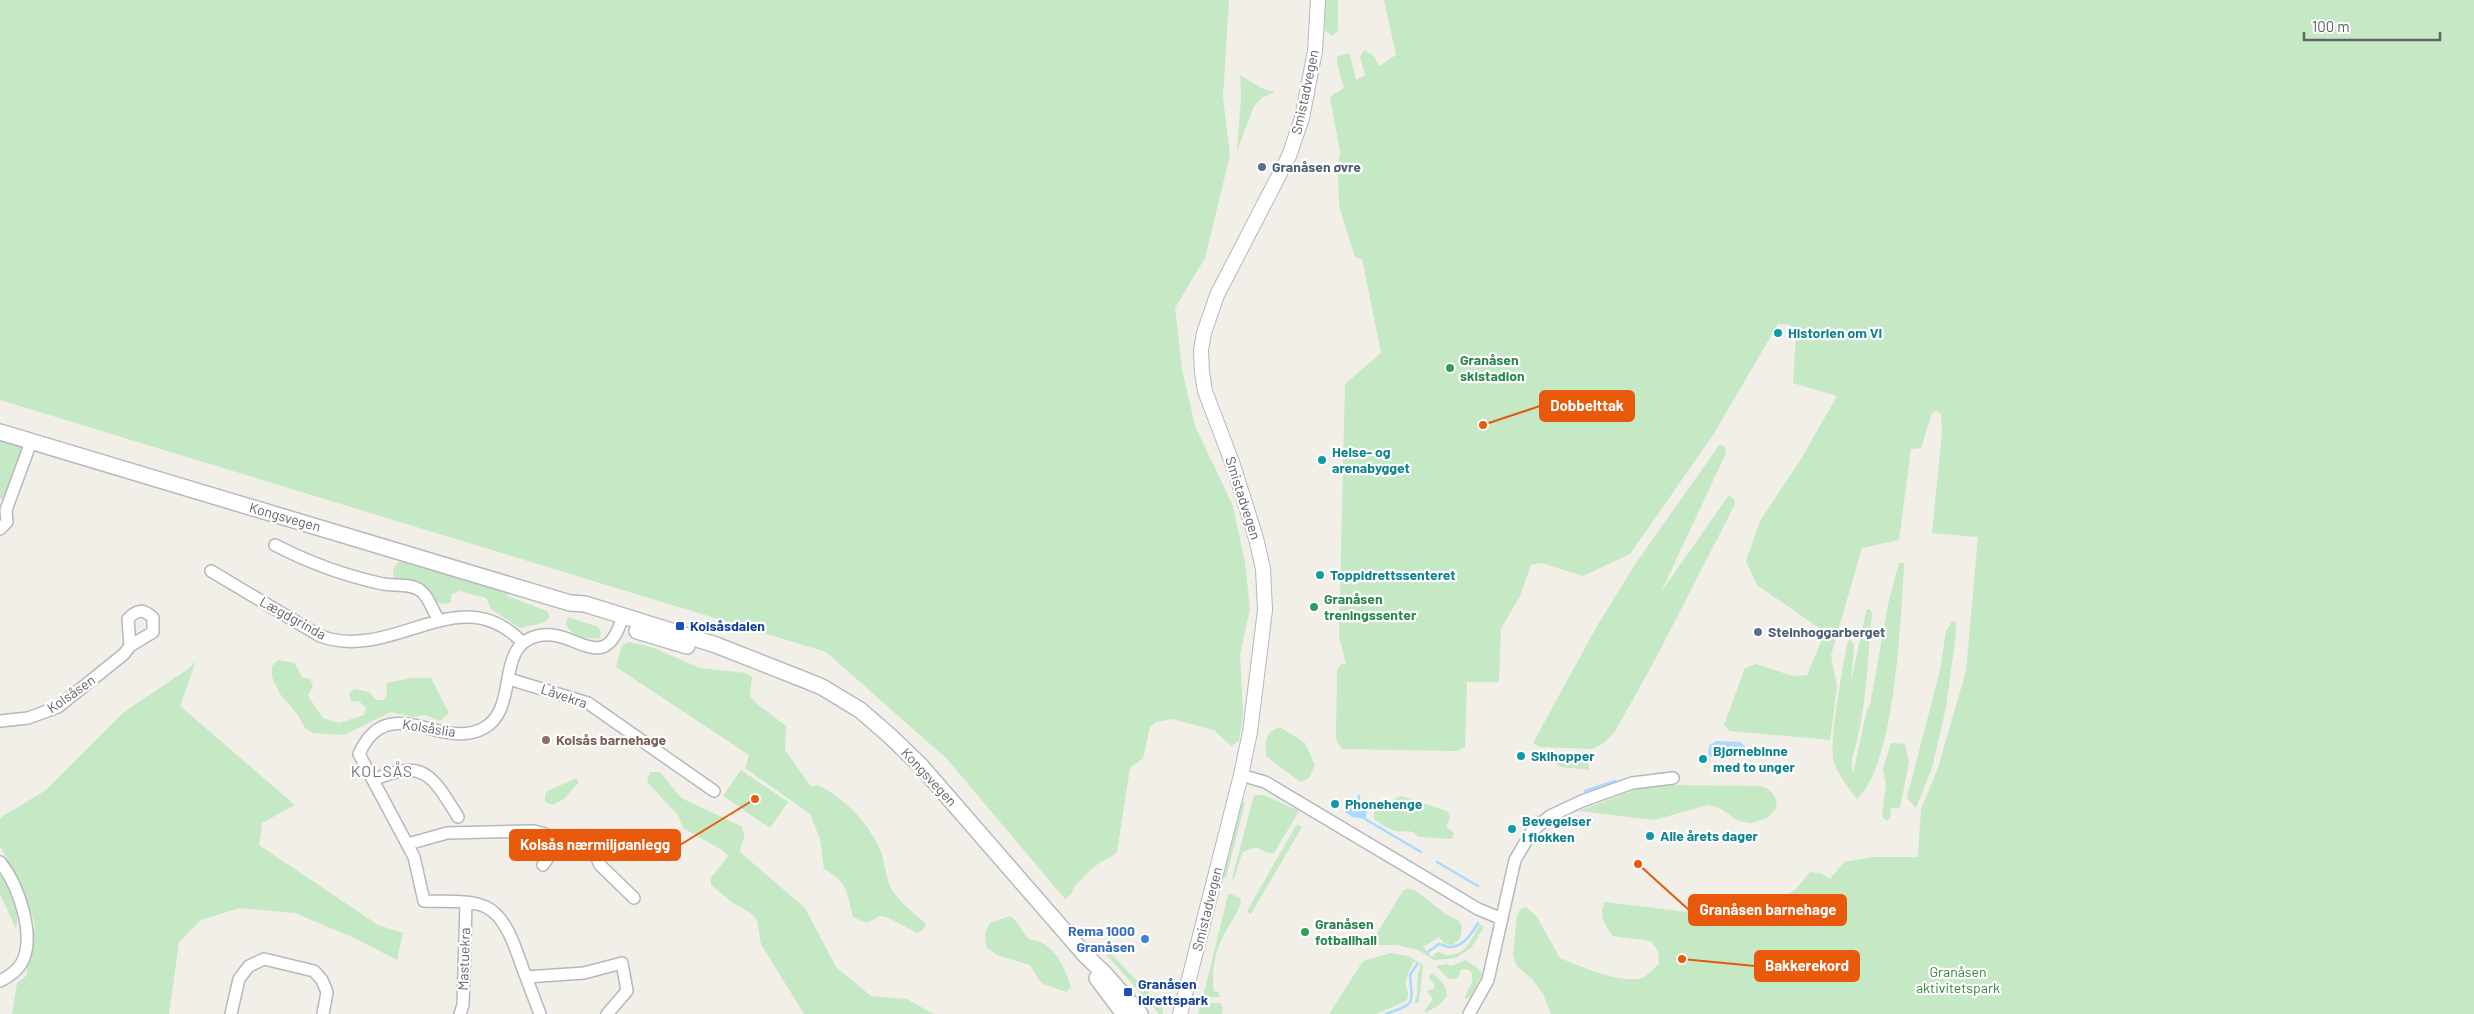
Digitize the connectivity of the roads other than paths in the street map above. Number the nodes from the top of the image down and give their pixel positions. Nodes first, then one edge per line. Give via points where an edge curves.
1 (1318, 0) edge
2 (0, 432) edge
3 (31, 442) junction
4 (3, 508) edge
5 (0, 529) edge
6 (274, 545) dead end
7 (211, 571) dead end
8 (439, 620) junction
9 (621, 621) junction
10 (522, 642) junction
11 (130, 646) dead end
12 (509, 679) junction
13 (0, 720) edge
14 (1241, 775) junction
15 (1673, 778) dead end
16 (373, 780) junction
17 (714, 791) dead end
18 (458, 817) dead end
19 (408, 844) junction
20 (556, 846) junction
21 (0, 862) edge
22 (543, 865) dead end
23 (634, 898) dead end
24 (466, 903) junction
25 (1502, 919) junction
26 (1086, 956) junction
27 (526, 977) junction
28 (0, 981) edge
29 (231, 1014) edge
30 (323, 1014) edge
31 (460, 1014) edge
32 (540, 1014) edge
33 (607, 1014) edge
34 (1124, 1014) edge
35 (1140, 1014) edge
36 (1180, 1014) edge
37 (1469, 1014) edge

1 - 14 street, Smistadvegen via 1315,51 1302,118 1286,164 1217,295 1201,350 1205,391 1246,504 1263,569 1265,610 1250,732
2 - 3 main road, Kongsvegen
3 - 4 street
3 - 9 main road, Kongsvegen via 570,603 585,604
4 - 5 street via 7,522
6 - 8 street via 339,571 384,584 421,590
7 - 8 street, Lægdgrinda via 320,636 335,641 379,638
8 - 10 street, Lægdgrinda via 479,616 496,622
9 - 10 street via 613,640 599,648 550,635
9 - 26 main road, Kongsvegen via 716,645 822,687 872,720 921,766
10 - 12 street, Kolsåslia via 512,658
11 - 13 street, Kolsåsen via 58,707 28,718
12 - 16 street, Kolsåslia via 500,712 490,724 475,732 458,733 405,723 381,728 359,754
12 - 17 street, Låvekra via 588,703
14 - 25 street via 1266,782 1478,909
14 - 36 street, Smistadvegen
15 - 25 street via 1632,783 1565,808 1542,822 1515,860
16 - 18 street via 409,769 425,774 436,782
16 - 19 street, Kolsåslia
19 - 20 street via 447,833 534,831 545,834
19 - 24 street, Kolsåslia via 424,901
20 - 22 street
20 - 23 street via 586,845 594,851 600,865
21 - 28 street via 17,891 26,936 21,964
24 - 27 street via 485,906 498,916
24 - 31 street, Mastuekra via 463,1005
25 - 37 street via 1488,980
26 - 34 main road, Kongsvegen via 1097,978
26 - 35 main road, Kongsvegen
27 - 32 street
27 - 33 street via 584,973 622,963 627,991
29 - 30 street via 239,979 249,966 264,959 314,971 327,992

